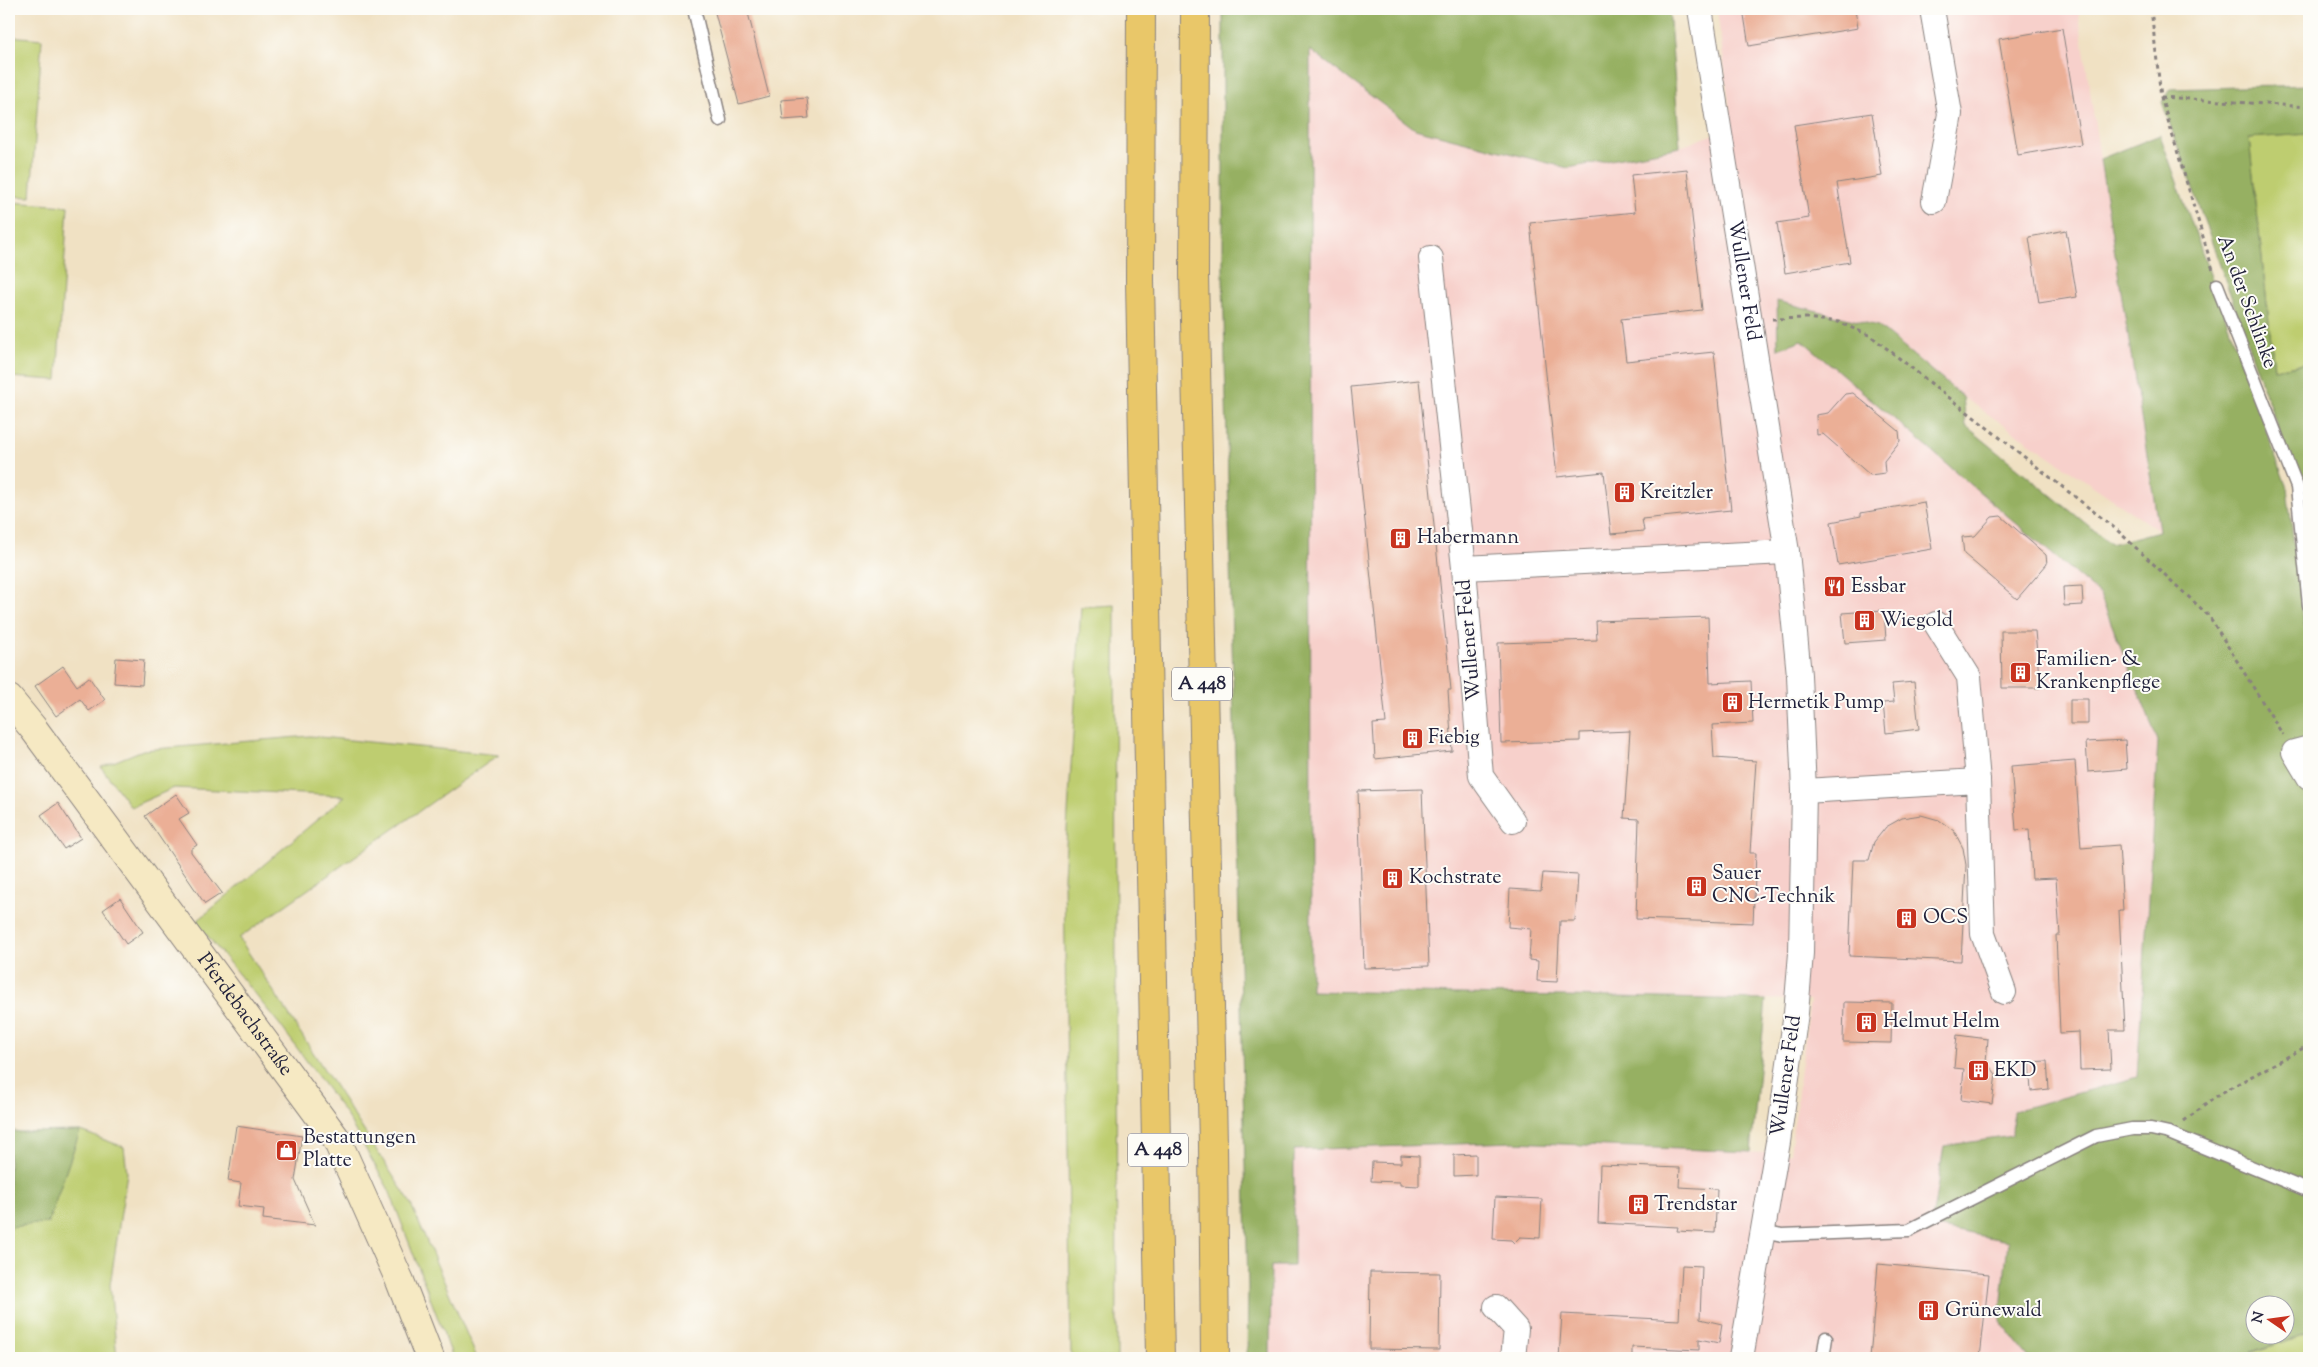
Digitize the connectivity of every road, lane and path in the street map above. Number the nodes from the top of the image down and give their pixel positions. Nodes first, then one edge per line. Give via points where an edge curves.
1 (694, 9) edge
2 (1141, 9) edge
3 (1196, 9) edge
4 (1700, 9) edge
5 (1932, 9) edge
6 (2151, 9) edge
7 (2161, 97) junction
8 (2309, 108) edge
9 (720, 120) dead end
10 (1934, 201) dead end
11 (1431, 258) dead end
12 (2217, 285) joint
13 (1749, 319) junction
14 (1787, 552) junction
15 (1464, 568) junction
16 (2309, 605) edge
17 (1936, 624) dead end
18 (9, 699) edge
19 (2302, 750) edge
20 (2309, 777) edge
21 (1978, 781) junction
22 (1804, 791) junction
23 (1513, 821) dead end
24 (2004, 992) dead end
25 (2309, 1044) edge
26 (2169, 1133) junction
27 (2309, 1191) edge
28 (1763, 1231) junction
29 (1496, 1307) dead end
30 (1826, 1338) dead end
31 (430, 1358) edge
32 (1160, 1358) edge
33 (1215, 1358) edge
34 (1513, 1358) edge
35 (1742, 1358) edge
36 (1823, 1358) edge

1 - 9 lane
2 - 32 highway, A 448 via 1140,290
3 - 33 highway, A 448 via 1194,285
4 - 13 street, Wullener Feld
5 - 10 street via 1950,114
6 - 7 path, An der Schlinke
7 - 8 path
7 - 12 path, An der Schlinke
11 - 15 street, Wullener Feld
12 - 16 lane, An der Schlinke via 2297,487
13 - 14 street, Wullener Feld
13 - 19 path via 1838,322 1871,336 2118,530 2209,616
14 - 15 street, Wullener Feld
14 - 22 street, Wullener Feld via 1799,675
15 - 23 street, Wullener Feld via 1481,776
17 - 21 street via 1969,677
18 - 31 main road, Pferdebachstraße via 337,1140 400,1280
19 - 20 street
21 - 22 street
21 - 24 street via 1983,934
22 - 28 street, Wullener Feld via 1801,953 1796,1013
25 - 26 path via 2221,1093
26 - 27 lane
26 - 28 lane via 2132,1129 2096,1136 1908,1230 1782,1235
28 - 35 street, Wullener Feld
29 - 34 street via 1516,1329
30 - 36 lane

